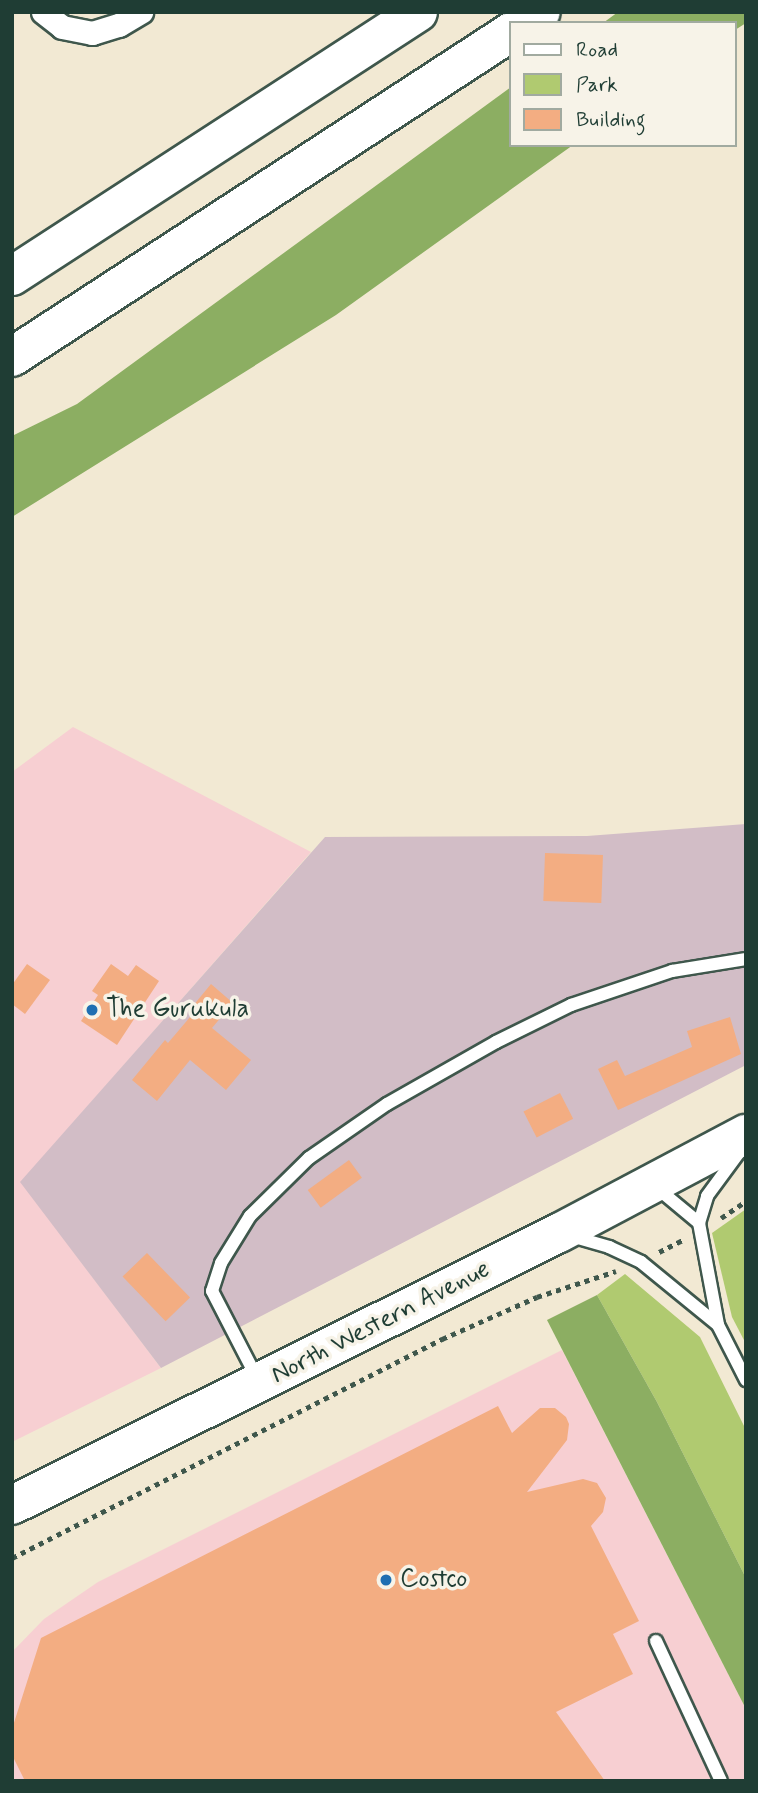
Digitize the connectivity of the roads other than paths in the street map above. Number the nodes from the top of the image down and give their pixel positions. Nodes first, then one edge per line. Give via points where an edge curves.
1 (43, 12) edge
2 (141, 12) edge
3 (418, 12) edge
4 (510, 33) edge
5 (12, 276) edge
6 (12, 357) edge
7 (746, 959) edge
8 (746, 1134) edge
9 (746, 1142) edge
10 (652, 1183) junction
11 (699, 1223) junction
12 (559, 1233) junction
13 (718, 1325) junction
14 (746, 1380) edge
15 (261, 1384) junction
16 (12, 1505) edge
17 (656, 1642) dead end
18 (721, 1781) edge

1 - 2 street via 62,27 92,33
3 - 5 highway
4 - 6 highway
7 - 15 lane via 672,971 571,1005 387,1104 299,1167 250,1216 221,1263 212,1291
8 - 10 highway, North Western Avenue
9 - 11 lane via 707,1196
10 - 11 lane
10 - 12 highway, North Western Avenue
11 - 13 lane
12 - 13 lane via 641,1262
12 - 15 highway, North Western Avenue
13 - 14 lane
15 - 16 highway, North Western Avenue
17 - 18 lane

